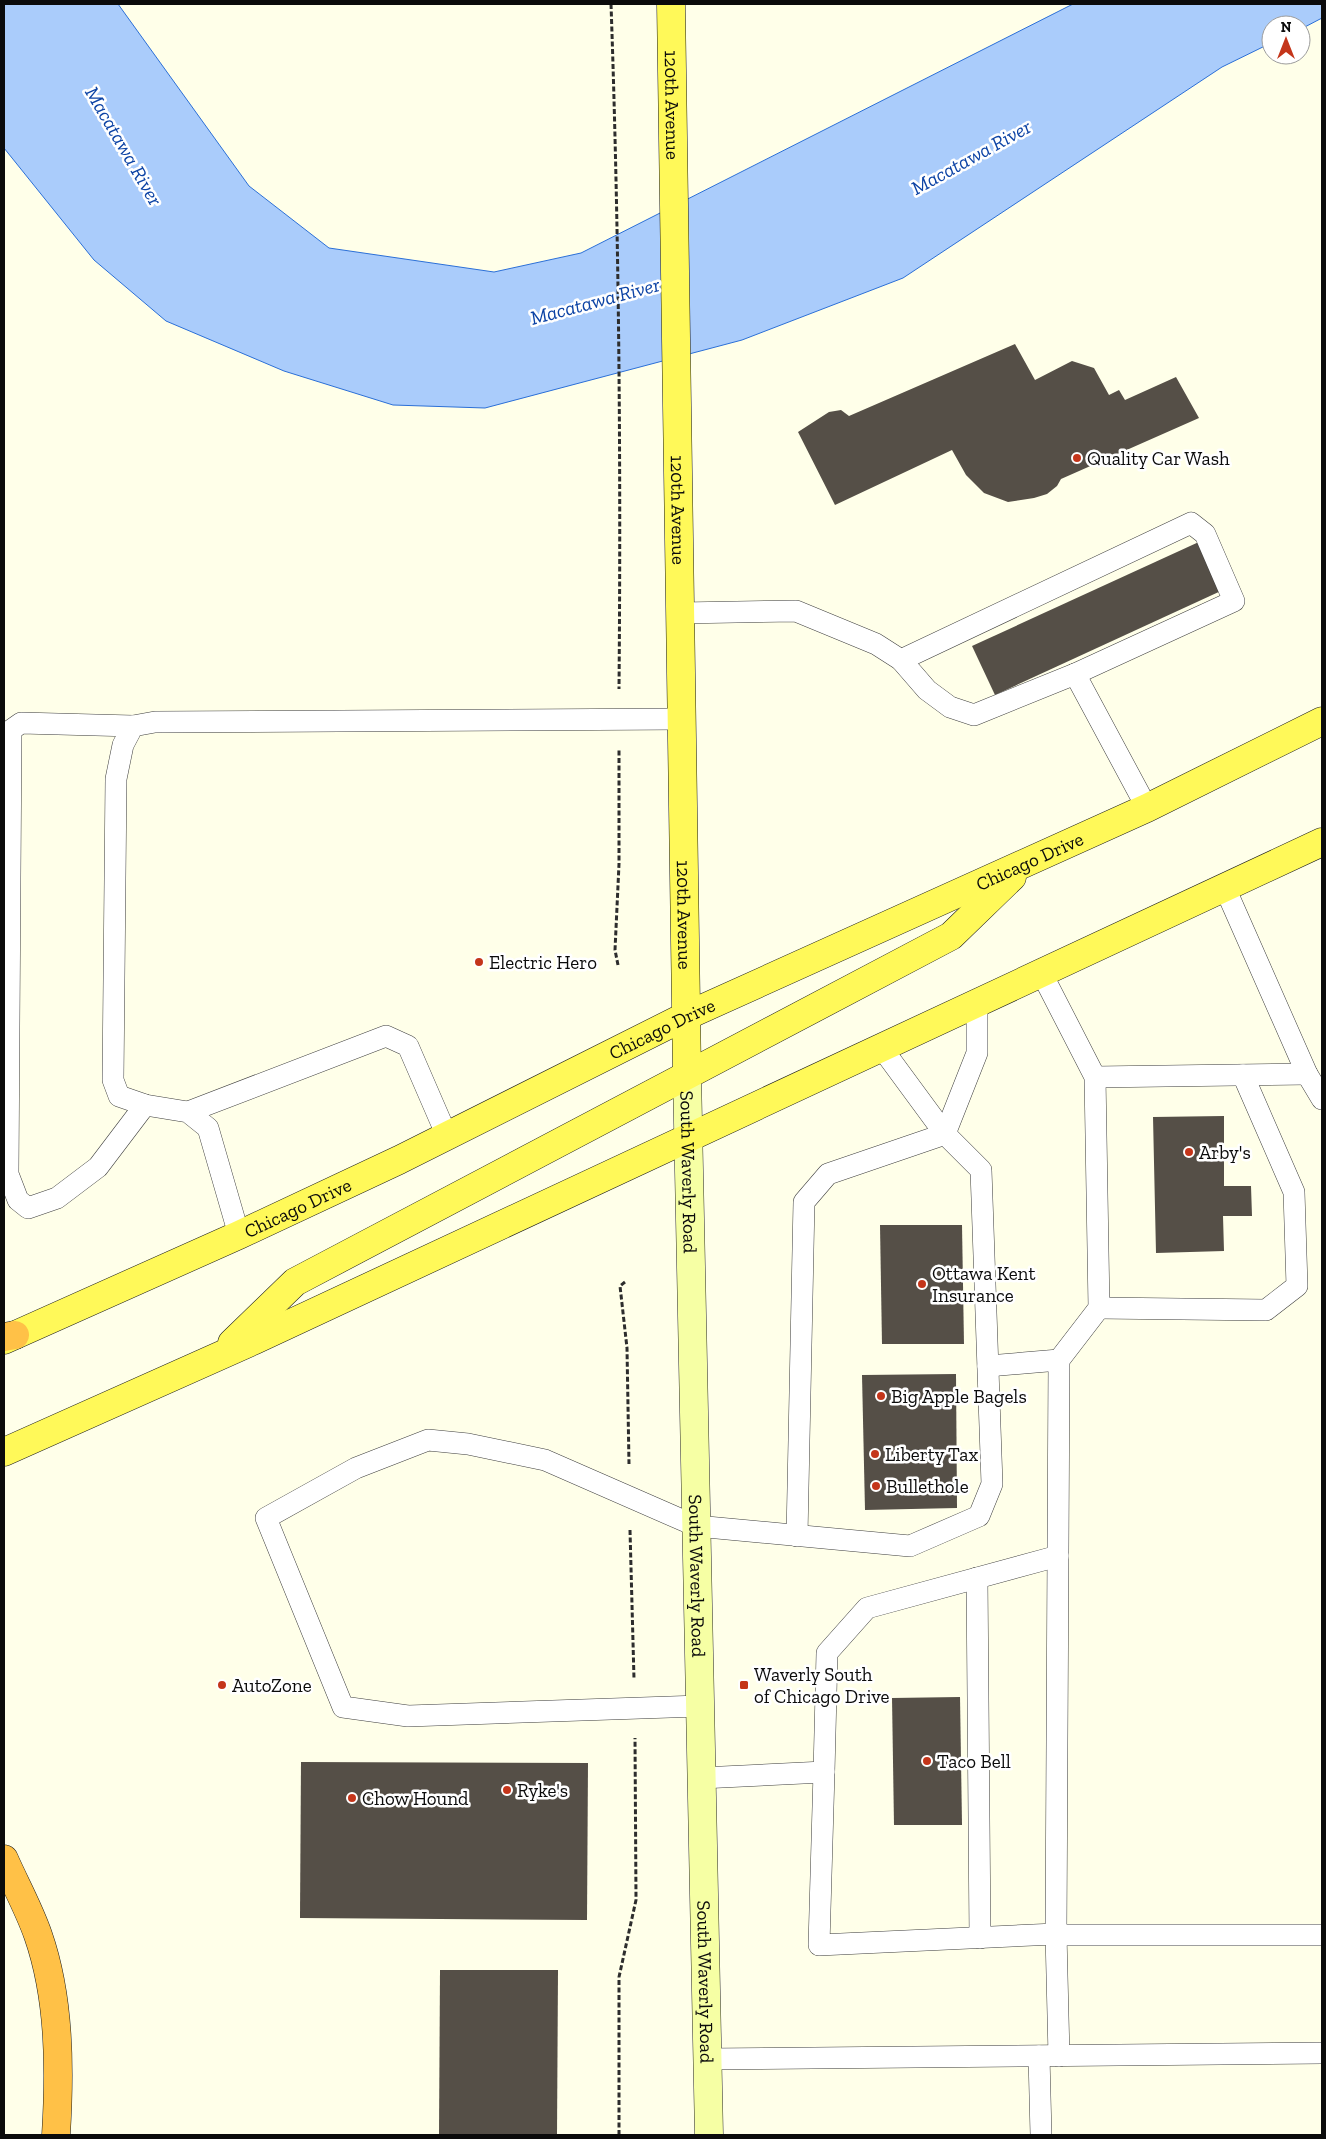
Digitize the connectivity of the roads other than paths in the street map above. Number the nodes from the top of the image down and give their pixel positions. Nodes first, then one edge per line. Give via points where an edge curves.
1 (671, 4) edge
2 (681, 613) junction
3 (900, 660) junction
4 (1075, 674) junction
5 (682, 719) junction
6 (1322, 722) edge
7 (133, 726) junction
8 (1147, 808) junction
9 (1322, 842) edge
10 (1027, 863) junction
11 (1226, 888) junction
12 (1041, 972) junction
13 (977, 1002) junction
14 (686, 1016) junction
15 (881, 1047) junction
16 (687, 1074) junction
17 (1307, 1074) junction
18 (1244, 1075) junction
19 (1095, 1077) junction
20 (1322, 1099) edge
21 (145, 1105) junction
22 (188, 1112) junction
23 (945, 1134) junction
24 (447, 1136) junction
25 (688, 1138) junction
26 (239, 1235) junction
27 (1100, 1308) junction
28 (8, 1337) edge
29 (219, 1356) junction
30 (1059, 1360) junction
31 (988, 1366) junction
32 (4, 1452) edge
33 (696, 1526) junction
34 (797, 1536) junction
35 (1058, 1556) junction
36 (977, 1578) junction
37 (700, 1706) junction
38 (824, 1772) junction
39 (701, 1778) junction
40 (4, 1859) edge
41 (1056, 1935) junction
42 (1322, 1935) edge
43 (980, 1938) junction
44 (1322, 2053) edge
45 (1049, 2056) junction
46 (707, 2059) junction
47 (56, 2135) edge
48 (709, 2135) edge
49 (1040, 2135) edge

1 - 2 main road, 120th Avenue
2 - 3 lane via 796,611 876,644
2 - 5 main road, 120th Avenue
3 - 4 lane via 927,690 950,707 974,715
3 - 4 lane via 1191,523 1205,534 1234,601
4 - 8 lane
5 - 7 lane via 155,722
5 - 14 main road, 120th Avenue
6 - 8 main road, Chicago Drive
7 - 21 lane via 123,744 116,779 113,1080 119,1096
7 - 21 lane via 21,723 12,730 8,1174 18,1200 28,1208 57,1198 98,1167
8 - 10 main road, Chicago Drive
9 - 11 main road
10 - 14 main road, Chicago Drive
10 - 16 main road via 951,936
11 - 12 main road
11 - 17 lane
12 - 13 main road
12 - 19 lane
13 - 15 main road
13 - 23 lane via 977,1053
14 - 16 main road, South Waverly Road
14 - 24 main road, Chicago Drive
15 - 23 lane
15 - 25 main road
16 - 25 main road, South Waverly Road
16 - 29 main road via 295,1282
17 - 18 lane
17 - 20 lane
18 - 19 lane
18 - 27 lane via 1294,1192 1297,1286 1266,1310
19 - 27 lane
21 - 22 lane
22 - 24 lane via 386,1036 408,1046
22 - 26 lane via 208,1128
23 - 31 lane via 981,1170
23 - 34 lane via 828,1174 804,1202
24 - 26 main road, Chicago Drive
25 - 29 main road
25 - 33 main road, South Waverly Road
26 - 28 main road, Chicago Drive
27 - 30 lane
29 - 32 main road
30 - 31 lane
30 - 35 lane
31 - 34 lane via 992,1484 979,1516 910,1546
33 - 34 lane
33 - 37 main road, South Waverly Road
33 - 37 lane via 545,1460 468,1444 428,1440 356,1468 266,1518 343,1707 408,1716
35 - 36 lane
35 - 41 lane
36 - 38 lane via 867,1608 827,1652
36 - 43 lane
37 - 39 main road, South Waverly Road
38 - 39 lane
38 - 43 lane via 819,1945
39 - 46 main road, South Waverly Road
40 - 47 highway via 38,1935 49,1977 58,2060
41 - 42 lane
41 - 43 lane
41 - 45 lane
44 - 45 lane
45 - 46 lane
45 - 49 lane
46 - 48 main road, South Waverly Road

